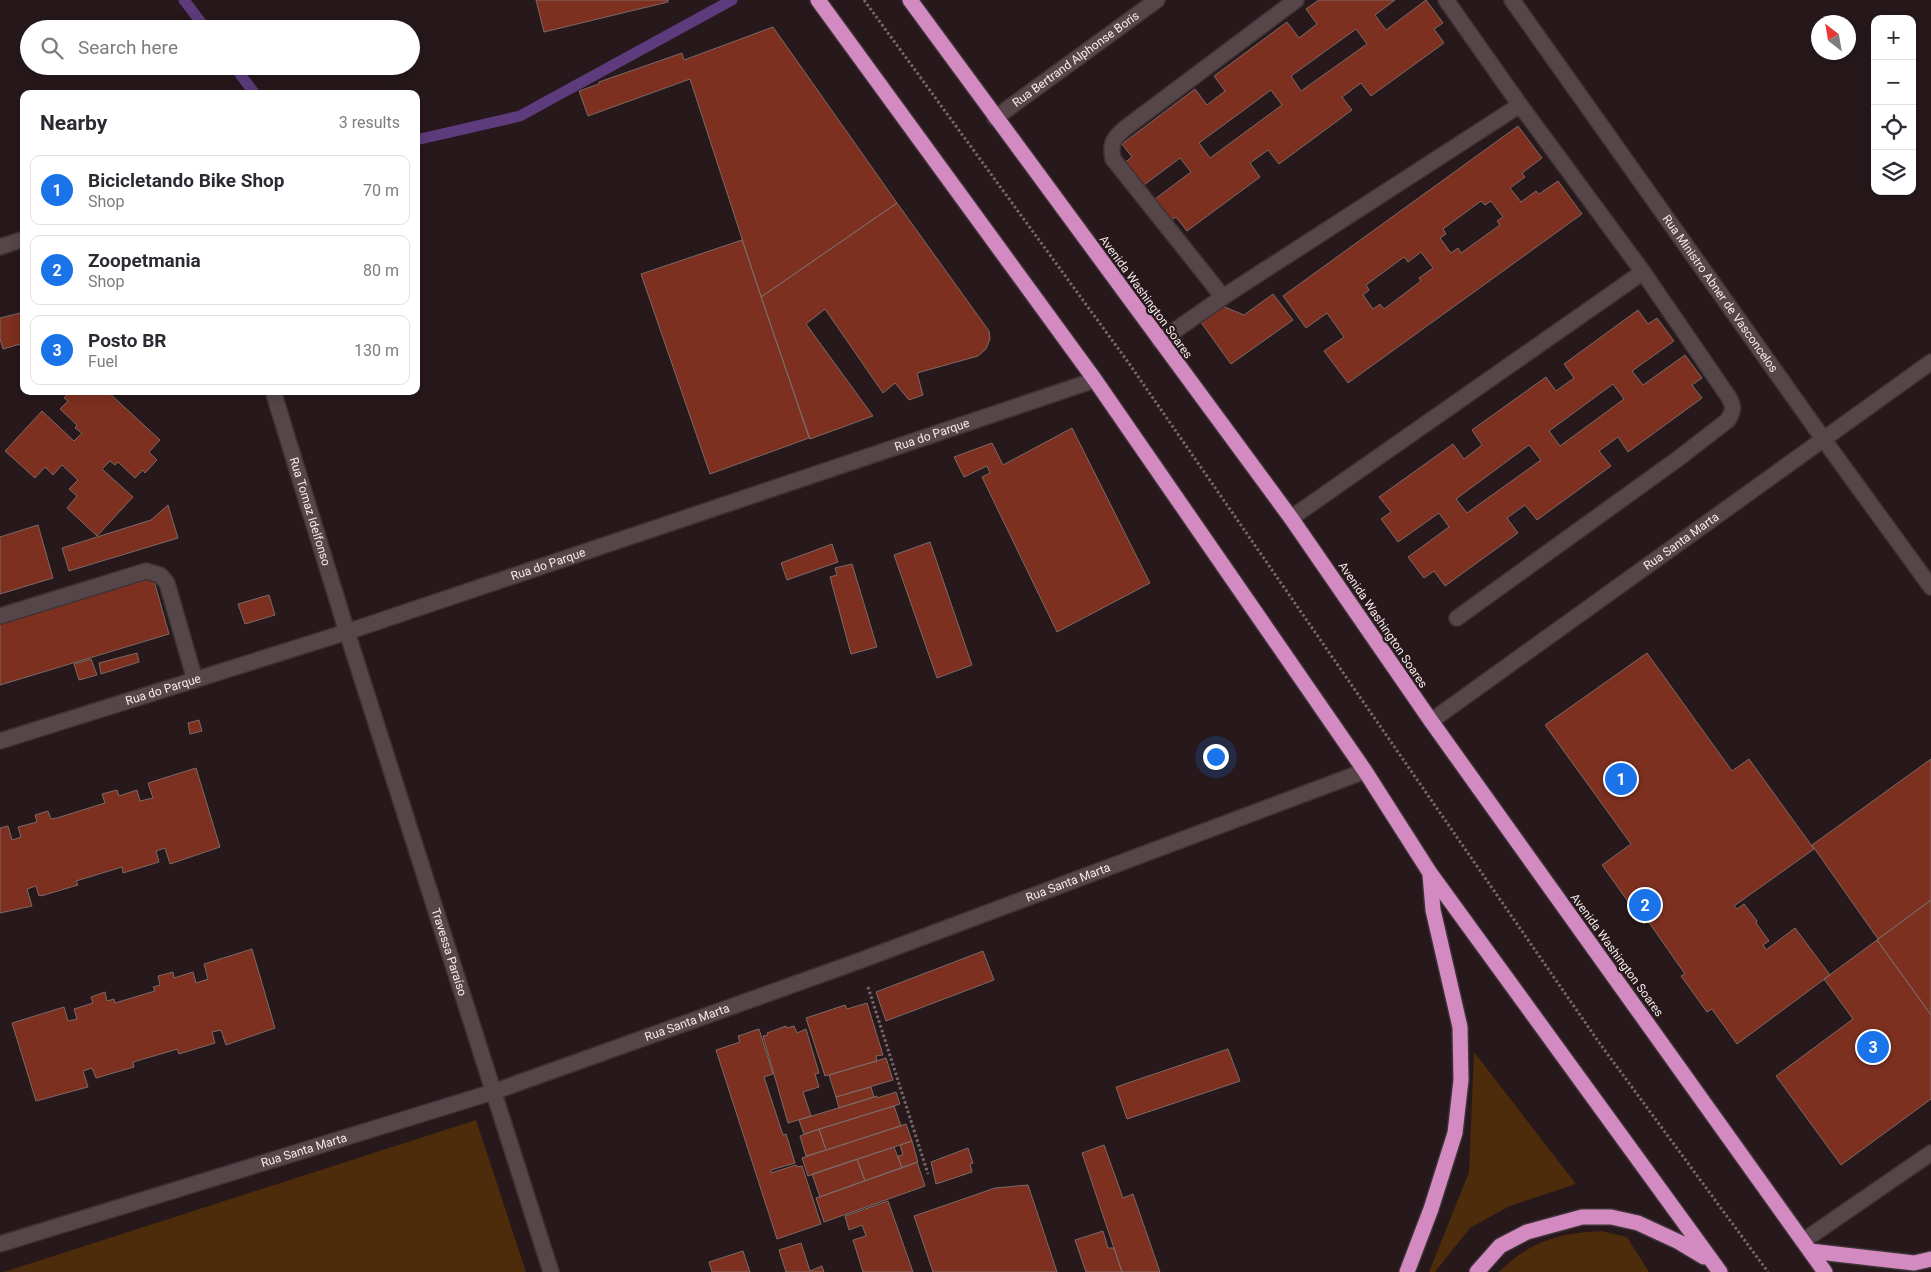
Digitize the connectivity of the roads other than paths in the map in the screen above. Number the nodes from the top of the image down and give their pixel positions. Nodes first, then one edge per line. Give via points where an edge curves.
1 (818, 0) edge
2 (910, 0) edge
3 (1157, 0) edge
4 (1296, 0) edge
5 (1446, 0) edge
6 (1512, 0) edge
7 (1520, 104) junction
8 (995, 118) junction
9 (20, 241) edge
10 (0, 247) edge
11 (1643, 272) junction
12 (1223, 297) junction
13 (1160, 341) junction
14 (1931, 362) edge
15 (1095, 380) junction
16 (274, 395) edge
17 (1824, 440) junction
18 (1291, 518) junction
19 (1931, 587) edge
20 (0, 616) edge
21 (1457, 618) dead end
22 (346, 632) junction
23 (195, 680) junction
24 (1431, 721) junction
25 (0, 741) edge
26 (1365, 771) junction
27 (1430, 873) junction
28 (494, 1092) junction
29 (1931, 1153) edge
30 (0, 1244) edge
31 (1806, 1246) junction
32 (1931, 1259) edge
33 (1710, 1260) junction
34 (551, 1272) edge
35 (1407, 1272) edge
36 (1477, 1272) edge
37 (1720, 1272) edge
38 (1825, 1272) edge

1 - 15 highway
2 - 8 highway, Avenida Washington Soares
3 - 8 street, Rua Bertrand Alphonse Boris
4 - 12 street via 1124,129 1112,140 1110,148 1113,159
5 - 7 street
6 - 17 street, Rua Ministro Abner de Vasconcelos
7 - 11 street
7 - 12 street
8 - 13 highway, Avenida Washington Soares
9 - 10 street
11 - 18 street
11 - 21 street via 1728,396 1733,411 1728,420 1679,458
12 - 13 street
13 - 18 highway, Avenida Washington Soares
14 - 17 street, Rua Santa Marta
15 - 22 street, Rua do Parque
15 - 26 highway
16 - 22 street, Rua Tomaz Idelfonso
17 - 19 street, Rua Ministro Abner de Vasconcelos
17 - 24 street, Rua Santa Marta
18 - 24 highway, Avenida Washington Soares
20 - 23 street via 146,571 160,576 167,583
22 - 23 street, Rua do Parque
22 - 28 street, Travessa Paraíso
23 - 25 street, Rua do Parque
24 - 31 highway, Avenida Washington Soares
26 - 27 highway
26 - 28 street, Rua Santa Marta via 859,961
27 - 33 highway
27 - 35 highway via 1433,910 1460,1027 1461,1080 1455,1133
28 - 30 street, Rua Santa Marta
28 - 34 street, Travessa Paraíso
29 - 31 street
31 - 32 highway via 1914,1263
31 - 38 highway, Avenida Washington Soares
33 - 36 highway via 1638,1223 1611,1217 1582,1217 1527,1232 1500,1246
33 - 37 highway

